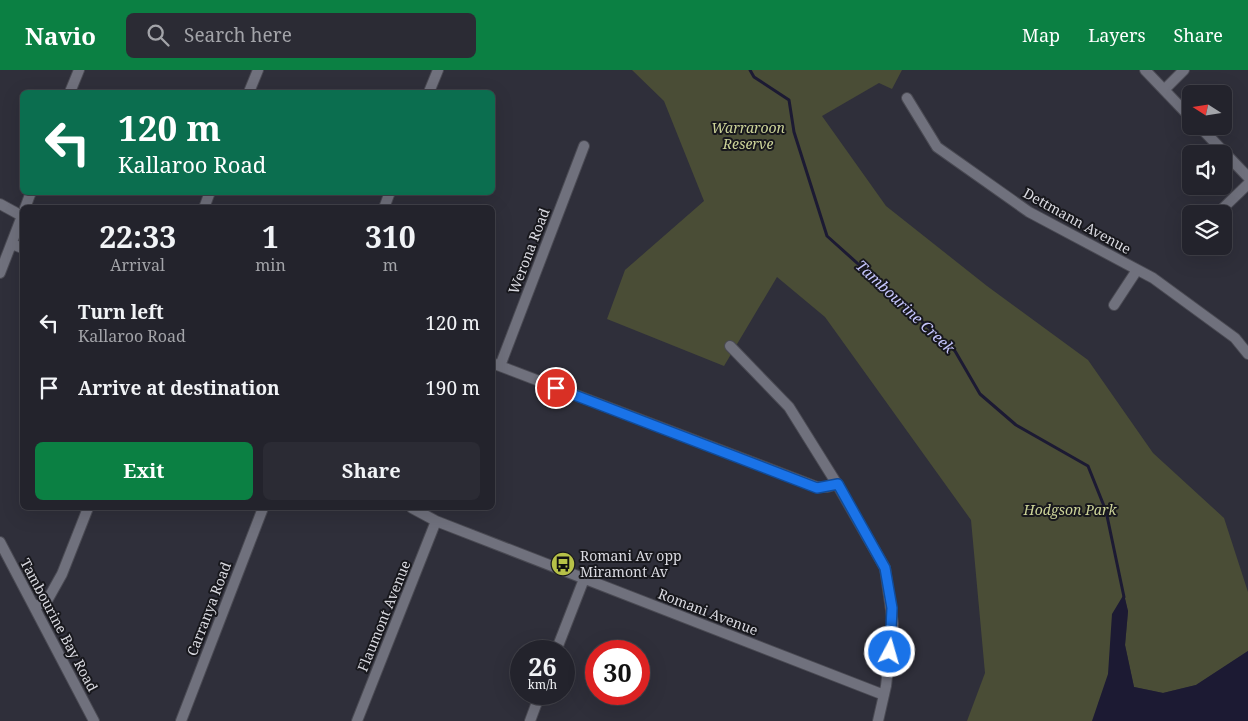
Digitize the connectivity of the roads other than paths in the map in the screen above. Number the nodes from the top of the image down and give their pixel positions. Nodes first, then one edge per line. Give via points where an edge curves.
1 (78, 70) edge
2 (258, 70) edge
3 (438, 70) edge
4 (1145, 70) edge
5 (1184, 70) edge
6 (71, 90) edge
7 (251, 90) edge
8 (430, 90) edge
9 (1164, 90) junction
10 (908, 98) dead end
11 (1182, 109) edge
12 (1208, 135) edge
13 (584, 146) dead end
14 (1248, 177) edge
15 (1248, 184) edge
16 (0, 204) edge
17 (1226, 205) edge
18 (20, 215) edge
19 (20, 222) edge
20 (12, 244) junction
21 (20, 247) edge
22 (1137, 270) junction
23 (0, 273) edge
24 (1114, 305) dead end
25 (730, 346) dead end
26 (1248, 354) edge
27 (496, 365) edge
28 (838, 484) junction
29 (87, 510) edge
30 (262, 510) edge
31 (416, 510) edge
32 (436, 521) junction
33 (0, 542) edge
34 (584, 579) junction
35 (35, 607) junction
36 (560, 640) edge
37 (884, 695) junction
38 (537, 705) edge
39 (534, 719) edge
40 (94, 721) edge
41 (181, 721) edge
42 (357, 721) edge
43 (878, 721) edge

1 - 6 street
2 - 7 street
3 - 8 street
4 - 9 street
5 - 9 street
9 - 11 street
10 - 22 street, Dettmann Avenue via 938,147 1028,212
12 - 14 street
13 - 27 street, Werona Road
15 - 17 street
16 - 18 street
19 - 20 street
20 - 21 street
20 - 23 street
22 - 24 street
22 - 26 street, Dettmann Avenue via 1154,278 1235,338
25 - 28 street via 781,396
27 - 28 street via 817,488
28 - 37 street via 882,561 887,577 893,624
29 - 35 street via 62,574 48,599
30 - 41 street, Carranya Road
31 - 32 street, Romani Avenue
32 - 34 street, Romani Avenue
32 - 42 street, Flaumont Avenue
33 - 35 street, Tambourine Bay Road
34 - 36 street
34 - 37 street, Romani Avenue
35 - 40 street, Tambourine Bay Road
37 - 43 street
38 - 39 street

